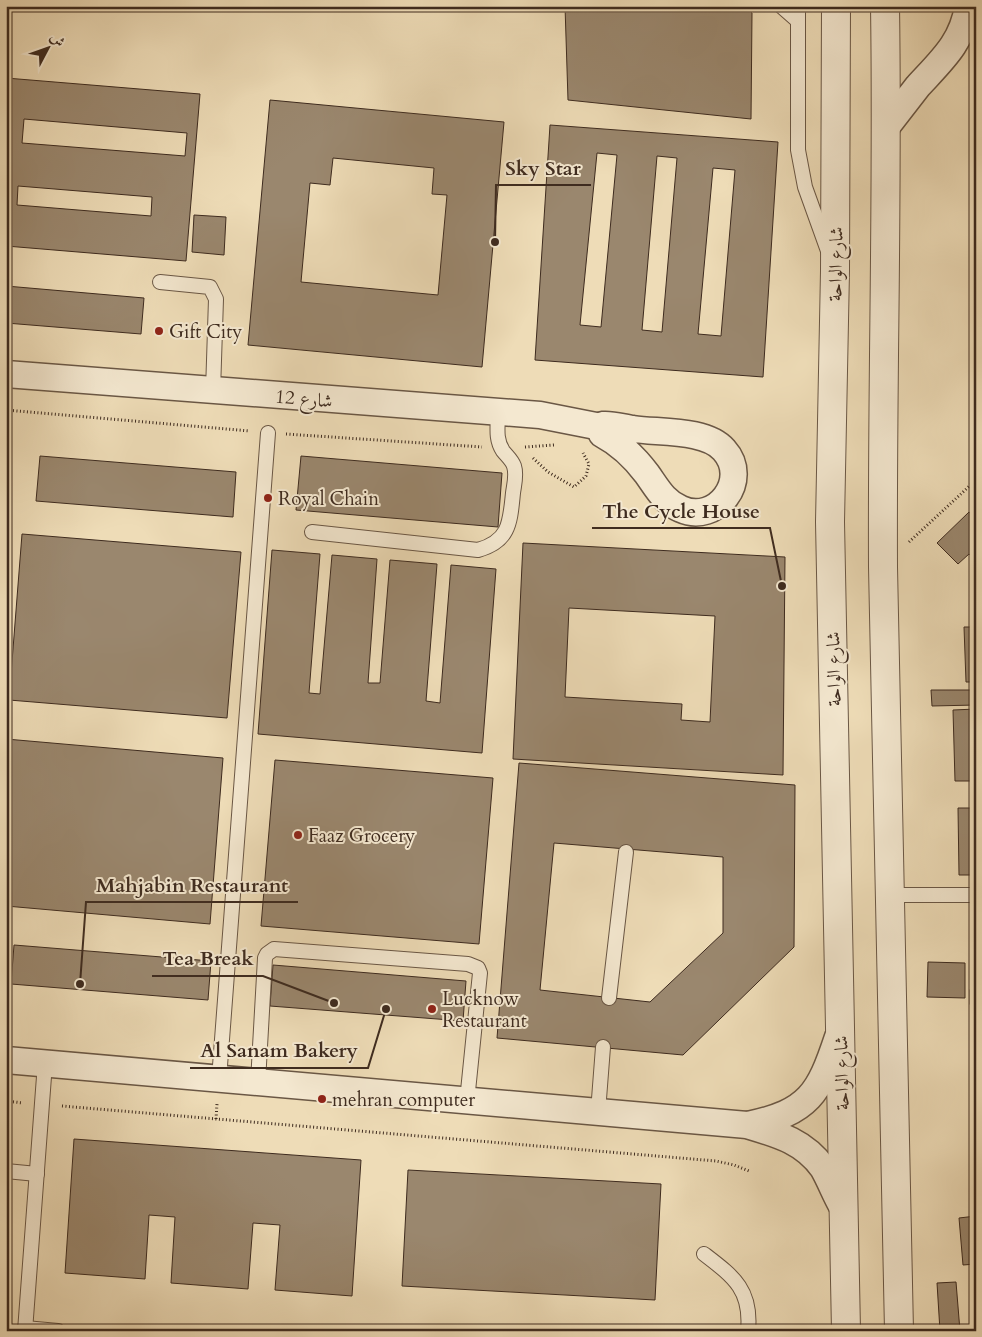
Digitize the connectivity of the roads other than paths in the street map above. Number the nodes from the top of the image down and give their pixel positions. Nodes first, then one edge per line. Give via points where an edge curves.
1 (781, 6) edge
2 (798, 6) edge
3 (836, 6) edge
4 (885, 6) edge
5 (968, 6) edge
6 (798, 21) junction
7 (887, 126) junction
8 (835, 271) junction
9 (160, 282) dead end
10 (6, 374) edge
11 (213, 390) junction
12 (498, 413) junction
13 (601, 428) junction
14 (268, 433) dead end
15 (312, 532) dead end
16 (626, 852) dead end
17 (889, 895) junction
18 (976, 895) edge
19 (609, 998) dead end
20 (840, 1032) junction
21 (603, 1047) dead end
22 (6, 1060) edge
23 (45, 1063) junction
24 (219, 1079) junction
25 (258, 1082) junction
26 (467, 1101) junction
27 (598, 1112) junction
28 (747, 1125) junction
29 (6, 1171) edge
30 (37, 1174) junction
31 (842, 1206) junction
32 (704, 1254) dead end
33 (25, 1330) edge
34 (58, 1331) edge
35 (748, 1331) edge
36 (846, 1331) edge
37 (899, 1331) edge

1 - 6 lane
2 - 6 lane
3 - 8 street, شارع الواحة
4 - 7 street
5 - 7 street via 960,37 949,54
6 - 8 lane via 800,168 810,206
7 - 17 street via 882,452
8 - 20 street, شارع الواحة via 830,522
9 - 11 lane via 210,287 216,299
10 - 11 street, شارع 12
11 - 12 street, شارع 12
12 - 13 street, شارع 12 via 558,418
12 - 15 lane via 498,443 512,462 515,473 510,520 499,540 489,547 478,550
13 - 13 street, شارع 12 via 602,434 631,456 669,503 697,513 714,509 727,498 734,482 732,465 724,450 710,440 607,424
14 - 24 lane
16 - 19 lane
17 - 18 lane
17 - 37 street
20 - 28 street via 825,1075 815,1092 784,1116
20 - 31 street, شارع الواحة
21 - 27 lane
22 - 23 street
23 - 24 street
23 - 30 lane
24 - 25 street
25 - 26 street
25 - 26 lane via 265,958 270,950 468,964 478,968 480,973
26 - 27 street
27 - 28 street
28 - 31 street via 792,1140 804,1148 824,1170
29 - 30 lane
30 - 33 lane
31 - 36 street, شارع الواحة
32 - 35 lane via 730,1274 740,1287 747,1301
33 - 34 lane

